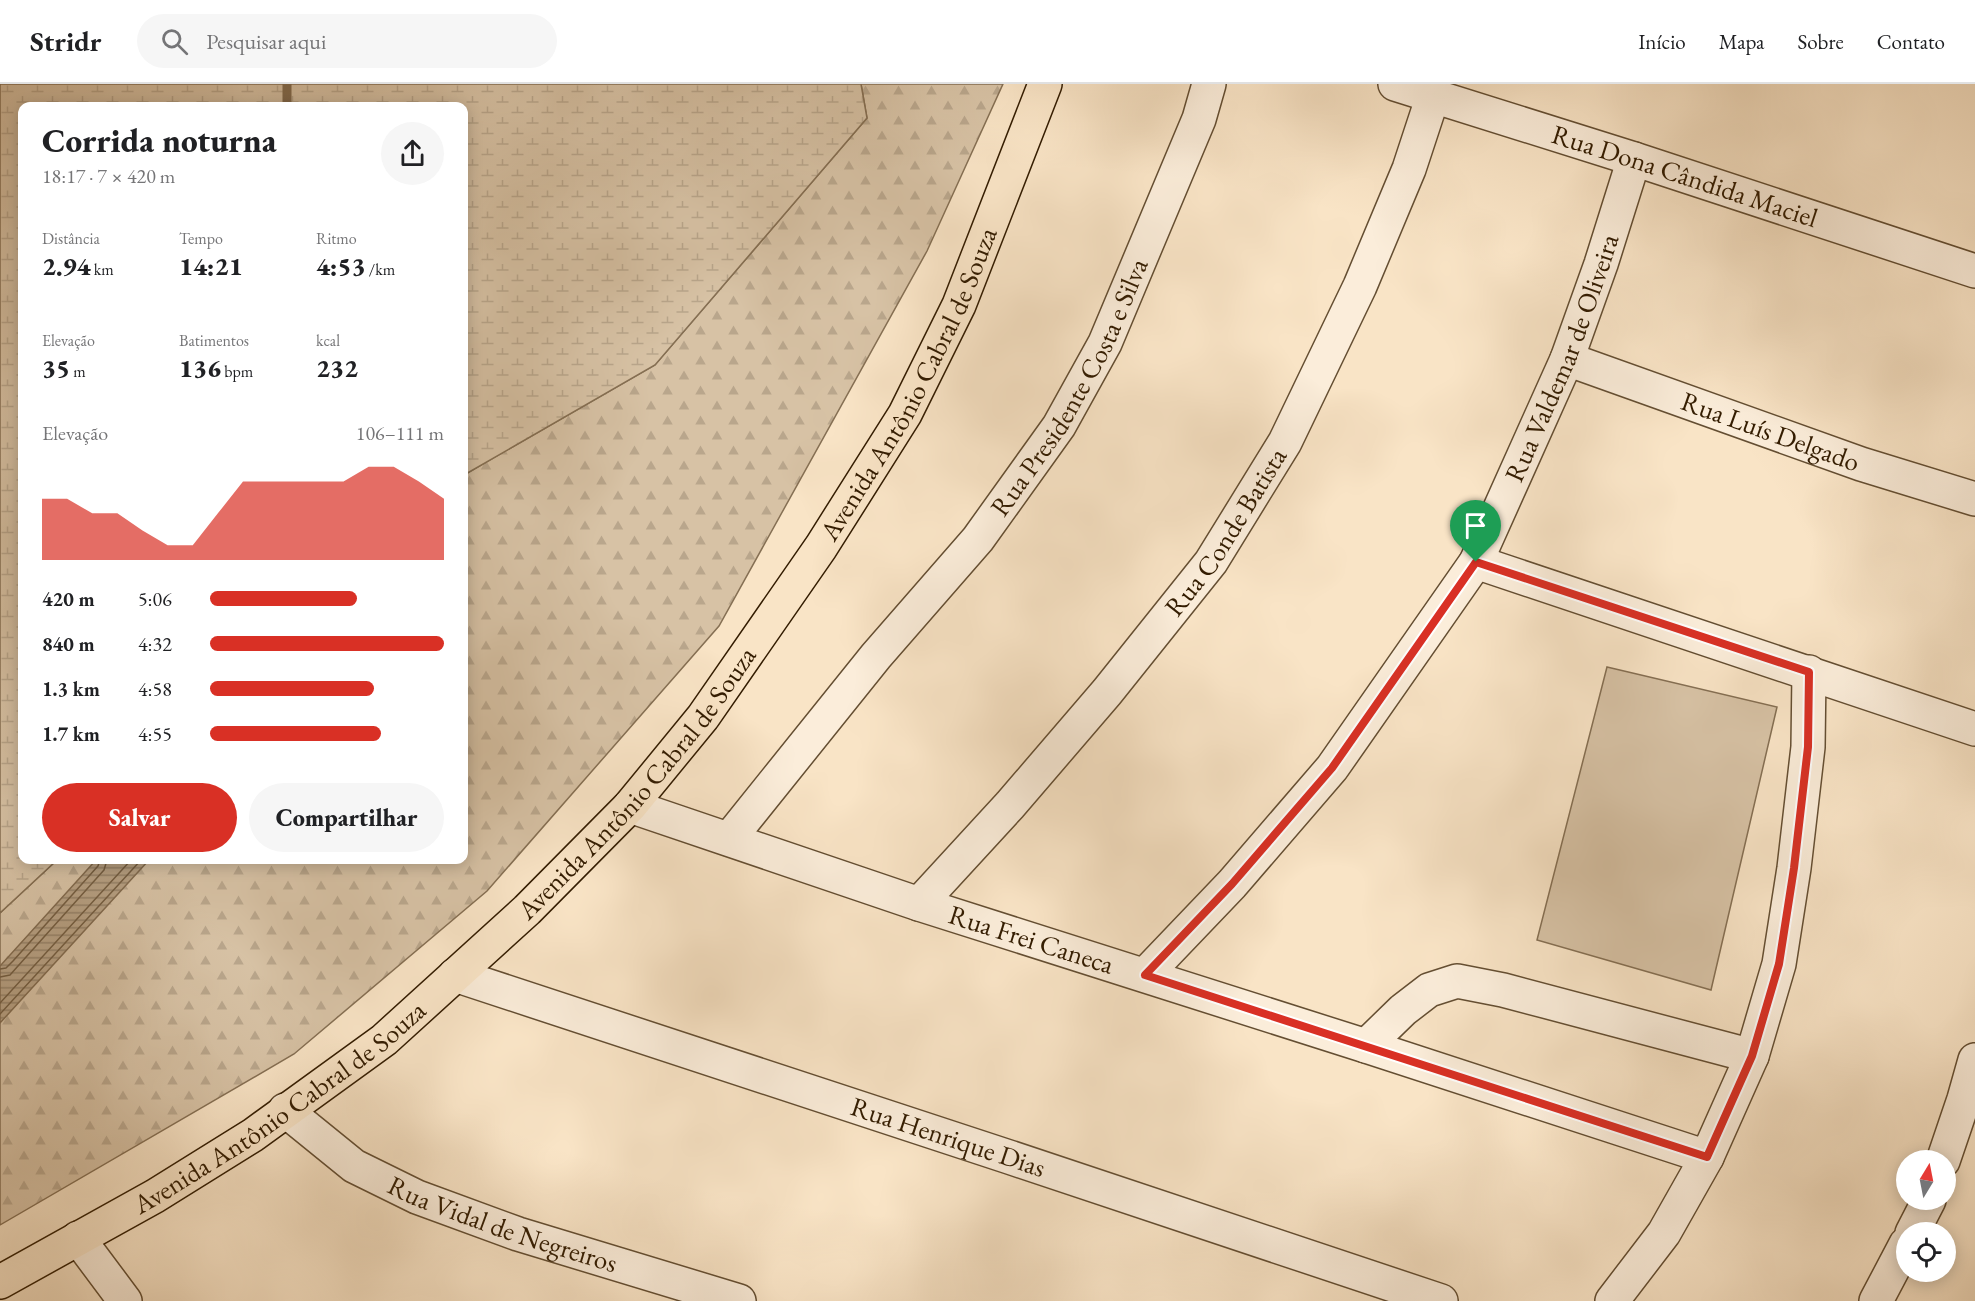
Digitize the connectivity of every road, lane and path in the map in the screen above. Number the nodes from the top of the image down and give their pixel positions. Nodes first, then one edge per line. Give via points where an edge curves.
1 (1045, 84) edge
2 (1209, 84) edge
3 (1395, 84) edge
4 (1433, 96) junction
5 (1634, 159) junction
6 (1975, 271) edge
7 (1567, 358) junction
8 (1975, 499) edge
9 (1476, 562) junction
10 (1809, 672) junction
11 (1975, 729) edge
12 (630, 806) junction
13 (729, 839) junction
14 (919, 904) junction
15 (455, 975) junction
16 (1145, 975) junction
17 (1366, 1046) junction
18 (1752, 1056) junction
19 (1975, 1060) edge
20 (285, 1110) junction
21 (1947, 1150) edge
22 (1707, 1157) junction
23 (78, 1238) junction
24 (1896, 1263) edge
25 (0, 1282) edge
26 (125, 1301) edge
27 (739, 1301) edge
28 (1441, 1301) edge
29 (1612, 1301) edge
30 (1876, 1301) edge

1 - 12 main road, Avenida Antônio Cabral de Souza via 959,305 905,414 822,547 703,717
2 - 13 street, Rua Presidente Costa e Silva via 1199,119 1106,343 1059,426 978,539 876,656
3 - 4 street, Rua Dona Cândida Maciel
4 - 5 street, Rua Dona Cândida Maciel
4 - 14 street, Rua Conde Batista via 1409,169 1355,296 1285,442 1211,562 1107,692
5 - 6 street, Rua Dona Cândida Maciel
5 - 7 street, Rua Valdemar de Oliveira
7 - 8 street, Rua Luís Delgado via 1861,464
7 - 9 street, Rua Valdemar de Oliveira
9 - 10 street
9 - 16 street, Rua Valdemar de Oliveira via 1332,768 1232,884
10 - 11 street
10 - 18 street via 1808,747 1794,868 1779,964
12 - 13 street, Rua Frei Caneca
12 - 15 main road, Avenida Antônio Cabral de Souza via 527,910
13 - 14 street, Rua Frei Caneca
14 - 16 street, Rua Frei Caneca
15 - 20 main road, Avenida Antônio Cabral de Souza via 384,1040
15 - 28 street, Rua Henrique Dias
16 - 17 street, Rua Frei Caneca
17 - 18 street via 1429,990 1457,981
17 - 22 street, Rua Frei Caneca
18 - 22 street
19 - 21 street
20 - 23 main road, Avenida Antônio Cabral de Souza via 253,1135 155,1196
20 - 27 street, Rua Vidal de Negreiros via 354,1166 417,1197 518,1234
22 - 29 street via 1664,1233
23 - 25 main road, Avenida Antônio Cabral de Souza
23 - 26 street
24 - 30 street

